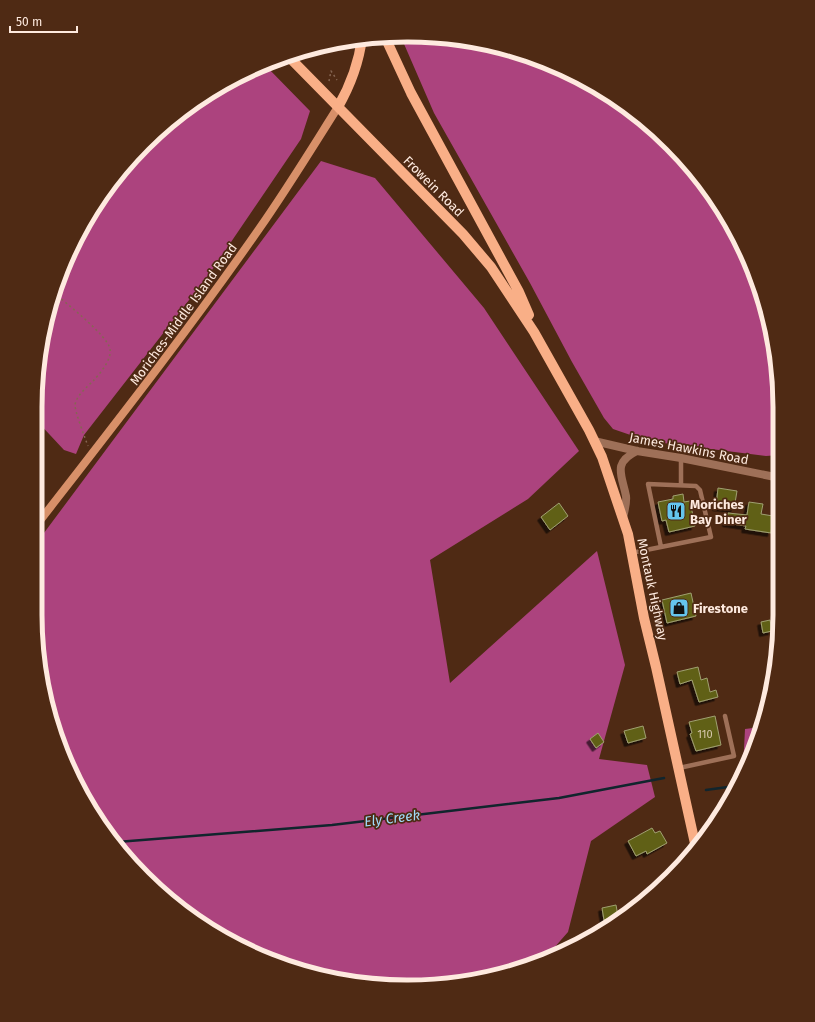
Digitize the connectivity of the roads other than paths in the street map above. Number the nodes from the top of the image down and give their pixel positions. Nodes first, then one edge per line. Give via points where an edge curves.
1 (388, 43) edge
2 (360, 45) edge
3 (292, 60) edge
4 (338, 107) junction
5 (545, 349) junction
6 (594, 441) junction
7 (637, 451) junction
8 (681, 458) junction
9 (773, 477) edge
10 (681, 485) junction
11 (42, 518) edge
12 (623, 518) junction
13 (661, 547) junction
14 (631, 553) junction
15 (725, 716) dead end
16 (679, 768) junction
17 (695, 839) edge

1 - 5 main road via 414,99 519,292
2 - 4 main road via 355,70
3 - 4 main road, Frowein Road
4 - 5 main road, Frowein Road via 472,244 507,290
4 - 11 main road, Moriches-Middle Island Road via 233,267 145,386
5 - 6 main road, Montauk Highway
6 - 7 street, James Hawkins Road
6 - 12 main road, Montauk Highway
7 - 8 street, James Hawkins Road
7 - 12 street via 627,455 622,462 622,481 626,498
8 - 9 street, James Hawkins Road
8 - 10 lane
10 - 13 lane via 648,484
10 - 13 lane via 696,486 700,490 711,537
12 - 14 main road, Montauk Highway
13 - 14 lane
14 - 16 main road, Montauk Highway
15 - 16 lane via 734,756
16 - 17 main road, Montauk Highway

